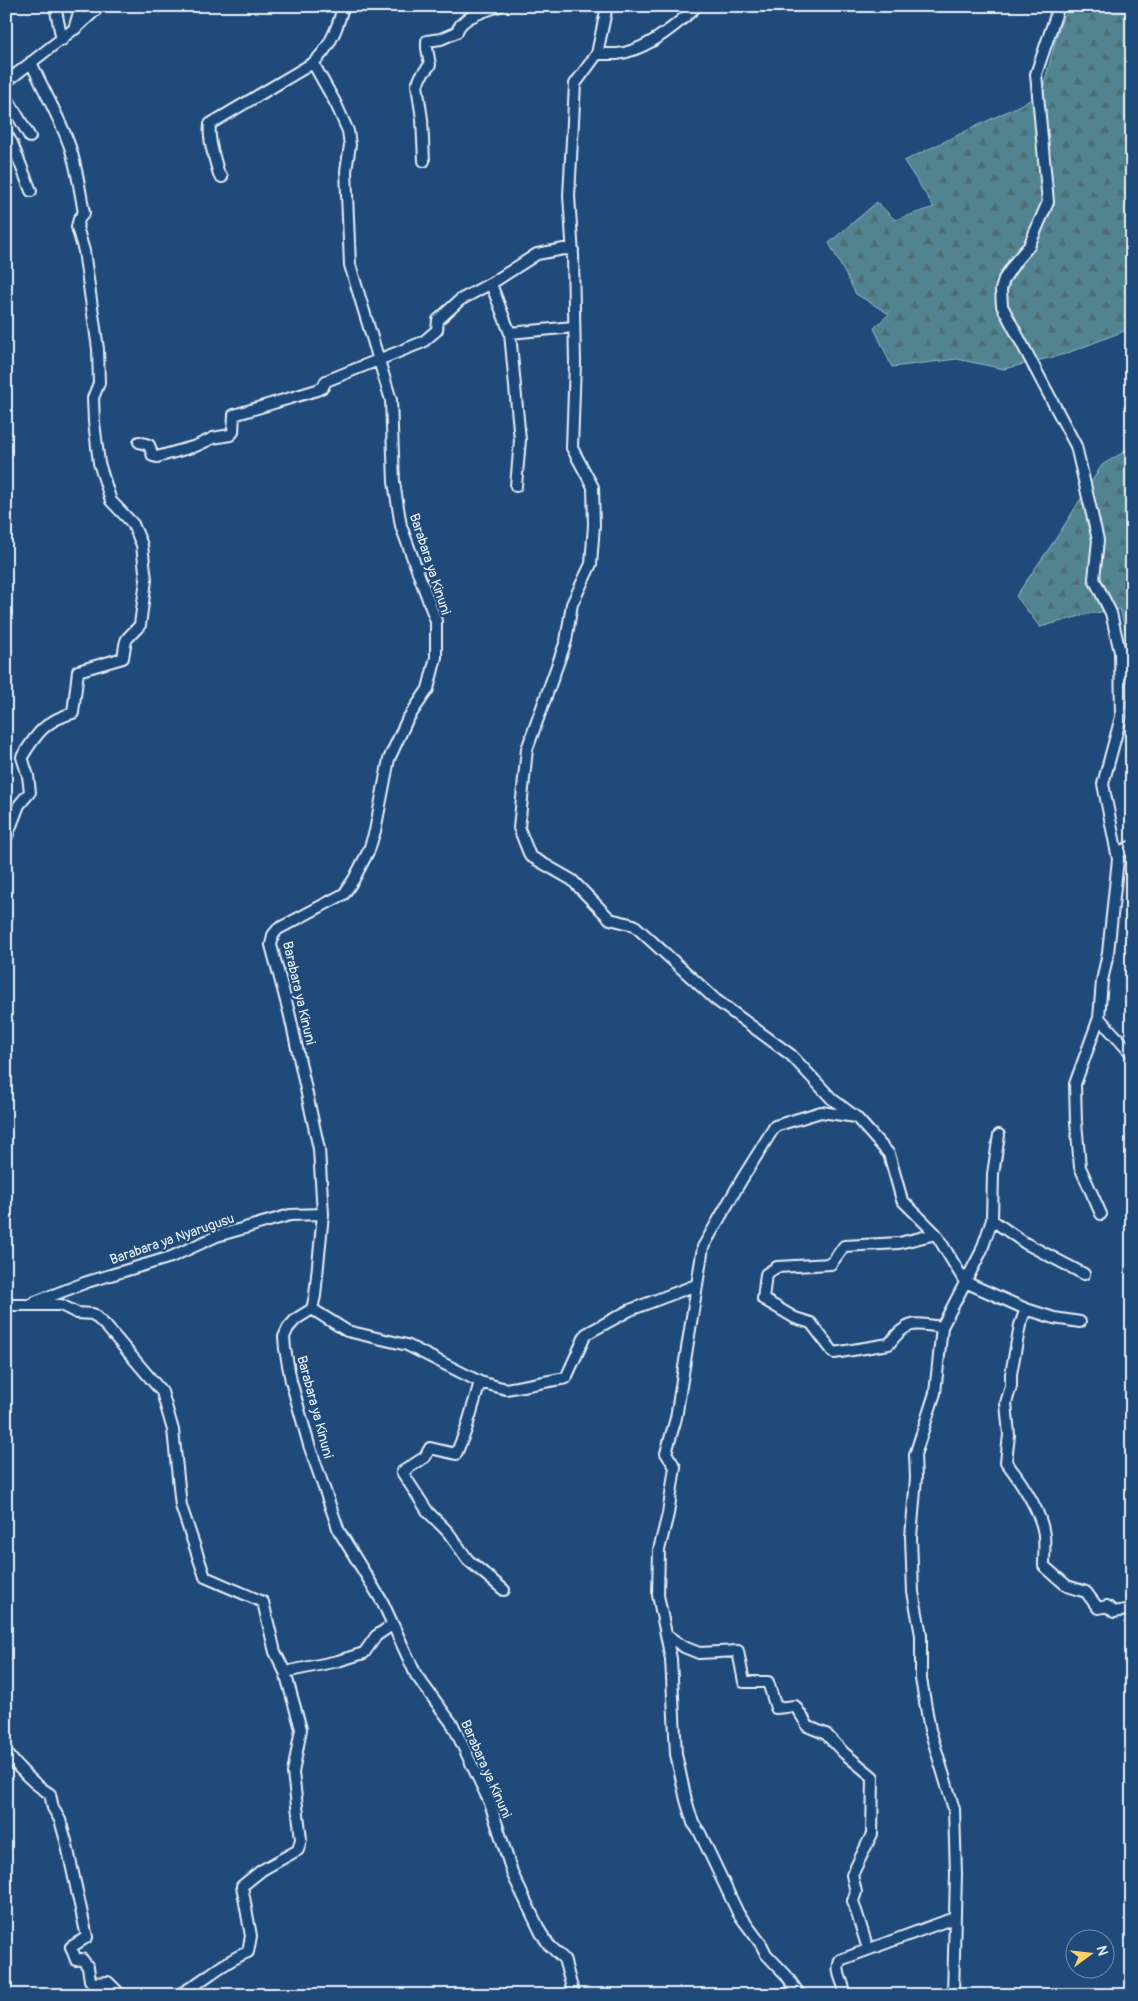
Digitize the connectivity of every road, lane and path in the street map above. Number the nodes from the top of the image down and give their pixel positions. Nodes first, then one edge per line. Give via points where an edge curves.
1 (55, 6) edge
2 (80, 6) edge
3 (100, 6) edge
4 (343, 6) edge
5 (498, 6) edge
6 (607, 6) edge
7 (697, 6) edge
8 (1059, 6) edge
9 (74, 29) junction
10 (62, 40) junction
11 (597, 54) junction
12 (31, 62) junction
13 (313, 64) junction
14 (6, 82) edge
15 (6, 96) edge
16 (6, 134) edge
17 (30, 138) dead end
18 (424, 161) dead end
19 (222, 177) dead end
20 (31, 191) dead end
21 (572, 250) junction
22 (491, 284) junction
23 (573, 326) junction
24 (510, 333) junction
25 (380, 360) junction
26 (139, 442) dead end
27 (516, 486) dead end
28 (6, 839) edge
29 (1132, 846) edge
30 (1117, 853) junction
31 (1099, 1018) junction
32 (1132, 1054) edge
33 (856, 1117) junction
34 (999, 1135) dead end
35 (323, 1214) junction
36 (1101, 1214) dead end
37 (992, 1220) junction
38 (936, 1234) junction
39 (1084, 1274) dead end
40 (966, 1282) junction
41 (696, 1285) junction
42 (6, 1304) edge
43 (32, 1304) junction
44 (312, 1309) junction
45 (1026, 1309) junction
46 (1080, 1322) dead end
47 (942, 1327) junction
48 (480, 1382) junction
49 (504, 1590) dead end
50 (1132, 1608) edge
51 (392, 1625) junction
52 (668, 1636) junction
53 (285, 1672) junction
54 (6, 1752) edge
55 (954, 1918) junction
56 (868, 1949) junction
57 (121, 1995) edge
58 (178, 1995) edge
59 (574, 1995) edge
60 (800, 1995) edge
61 (845, 1995) edge
62 (953, 1995) edge

1 - 10 street
2 - 9 street
3 - 9 street
4 - 13 street via 338,28
5 - 18 street via 466,20 457,32 427,41 430,65 417,85
6 - 11 street
7 - 11 street via 680,23 649,43 618,54
8 - 30 street via 1036,74 1048,202 1029,246 1004,279 1002,306 1076,446 1098,540 1094,580 1110,613 1120,652 1121,717 1103,784
9 - 10 street
10 - 12 street
11 - 21 street via 575,84 569,196
12 - 14 street
12 - 28 street via 70,148 84,213 77,227 84,251 98,350 99,383 94,398 94,422 99,463 111,501 133,524 142,545 146,580 140,624 124,642 123,658 78,671 73,713 49,722 22,756 30,792 19,805
13 - 19 street via 210,124 212,150
13 - 25 street, Barabara ya Kinuni via 348,131 350,145 346,171 350,265
15 - 17 street
16 - 20 street
21 - 22 street via 537,254
21 - 23 street
22 - 24 street
22 - 25 street via 446,311 438,320 437,330 423,342
23 - 24 street
23 - 33 street via 576,363 572,448 593,487 591,564 572,604 566,641 527,749 518,828 530,856 572,880 610,919 634,925 716,1000 791,1055 832,1099
24 - 27 street via 520,440
25 - 26 street via 326,381 317,390 234,415 230,435 157,457 153,456 149,445
25 - 35 street, Barabara ya Kinuni via 392,400 394,482 401,526 436,621 436,657 428,689 406,720 389,759 375,831 354,879 344,894 278,929 273,935 271,945 319,1149
29 - 30 street
30 - 31 street
31 - 32 street
31 - 36 street via 1075,1084 1080,1167
33 - 38 street via 889,1154 902,1200
33 - 41 street via 821,1112 775,1126 703,1247
34 - 37 street via 993,1174
35 - 43 street, Barabara ya Nyarugusu via 290,1215 217,1236 171,1257 87,1282
35 - 44 street, Barabara ya Kinuni
37 - 39 street
37 - 40 street
38 - 40 street
38 - 47 street via 899,1243 844,1246 831,1264 777,1267 766,1274 763,1299 810,1323 834,1353 889,1344 898,1332 915,1323
40 - 45 street
40 - 47 street
41 - 48 street via 630,1310 586,1334 566,1378 506,1389
41 - 52 street via 676,1418 666,1453 675,1467 659,1550 658,1595
42 - 43 street, Barabara ya Nyarugusu
43 - 53 street, Barabara ya Nyarugusu via 61,1305 77,1313 93,1314 162,1392 174,1430 181,1506 205,1577 263,1602 275,1652
44 - 48 street via 347,1331 407,1345
44 - 51 street, Barabara ya Kinuni via 288,1328 284,1336 291,1381 339,1531 383,1603
45 - 46 street
45 - 50 street via 1020,1325 1006,1403 1009,1435 1006,1462 1038,1516 1044,1533 1044,1566 1067,1586 1086,1592 1098,1608 1107,1606 1114,1612
47 - 55 street via 935,1393 915,1455 911,1537 921,1679 930,1730 954,1809
48 - 49 street via 456,1454 430,1448 425,1457 402,1472 428,1512 448,1532 468,1560
51 - 53 street via 376,1636 364,1653
51 - 59 street, Barabara ya Kinuni via 416,1675 453,1724 490,1803 512,1875 541,1933 564,1958
52 - 56 street via 700,1653 738,1651 744,1682 767,1681 776,1708 795,1706 807,1726 826,1734 873,1776 872,1834 852,1875 856,1892 853,1902
52 - 60 street via 676,1754 694,1823 738,1913
53 - 58 street, Barabara ya Nyarugusu via 302,1729 293,1772 301,1839 298,1850 262,1870 242,1886 250,1936 248,1952
54 - 57 street via 26,1776 50,1794 60,1820 87,1937 71,1947 76,1960 82,1959 88,1967 92,1983 108,1982
55 - 56 street
55 - 62 street
56 - 61 street via 840,1960 837,1969

